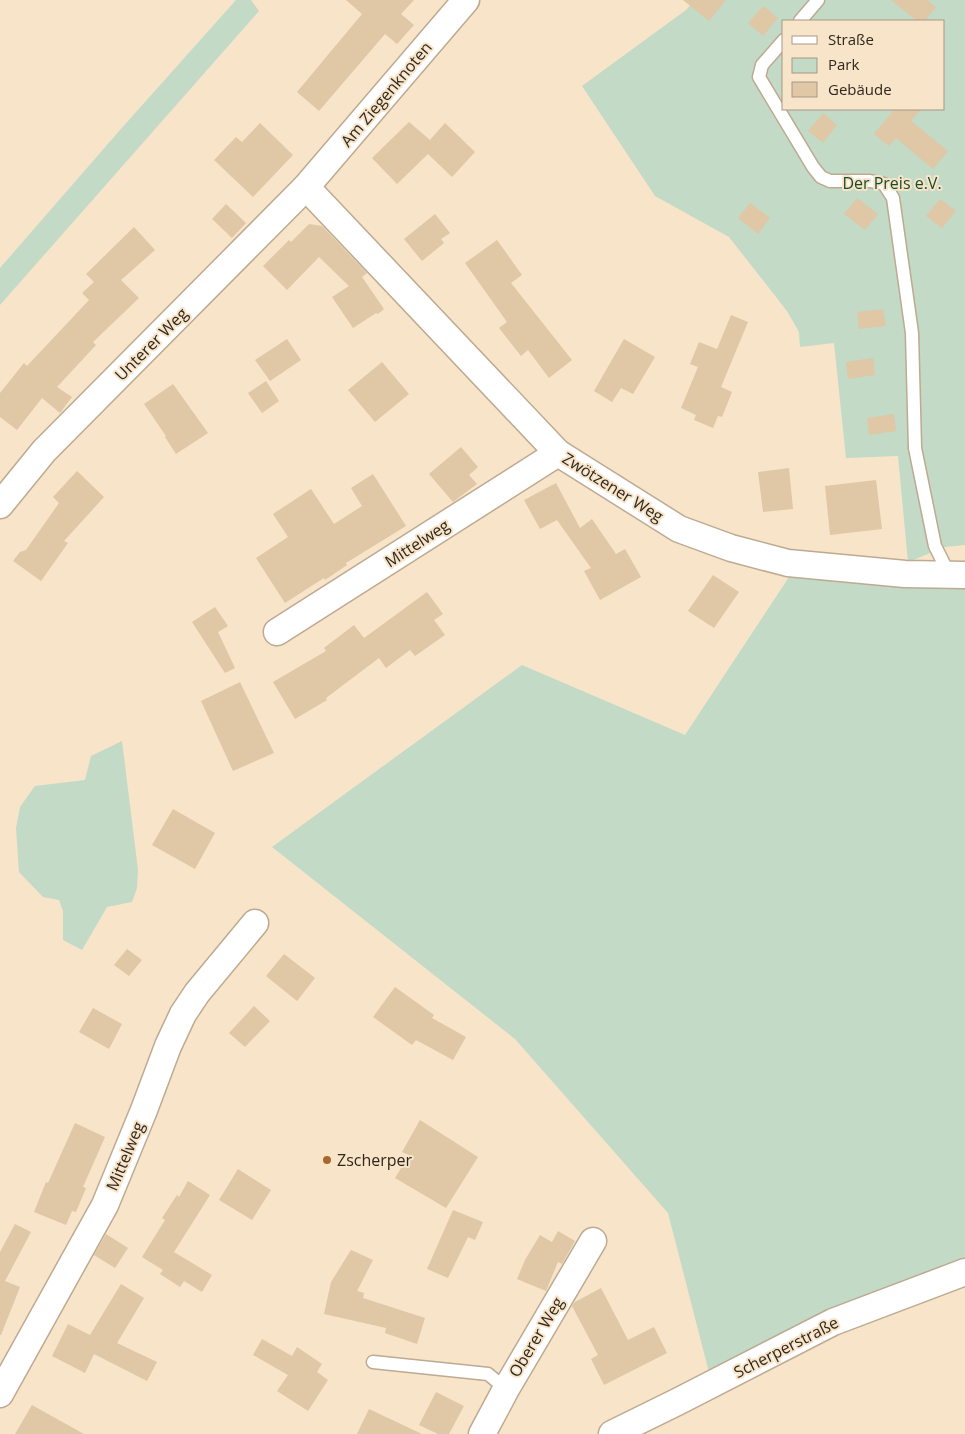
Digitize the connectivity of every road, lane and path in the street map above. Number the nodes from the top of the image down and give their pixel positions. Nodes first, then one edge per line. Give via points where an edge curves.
1 (466, 0) edge
2 (818, 0) edge
3 (801, 20) edge
4 (782, 42) edge
5 (306, 187) junction
6 (558, 453) junction
7 (0, 505) edge
8 (957, 575) edge
9 (277, 632) dead end
10 (255, 923) dead end
11 (593, 1241) dead end
12 (965, 1272) edge
13 (373, 1362) dead end
14 (506, 1389) junction
15 (0, 1394) edge
16 (482, 1434) edge
17 (612, 1434) edge

1 - 5 street, Am Ziegenknoten
2 - 3 lane
4 - 8 lane via 762,65 759,78 813,167 830,181 884,184 893,198 912,333 915,448 935,546
5 - 6 street, Zwötzener Weg
5 - 7 street, Unterer Weg via 44,451
6 - 8 street, Zwötzener Weg via 679,528 731,548 788,563 906,574
6 - 9 street, Mittelweg
10 - 15 street, Mittelweg via 197,992 183,1014 105,1205
11 - 14 street, Oberer Weg
12 - 17 street, Scherperstraße via 833,1322
13 - 14 lane via 488,1374
14 - 16 street, Oberer Weg

